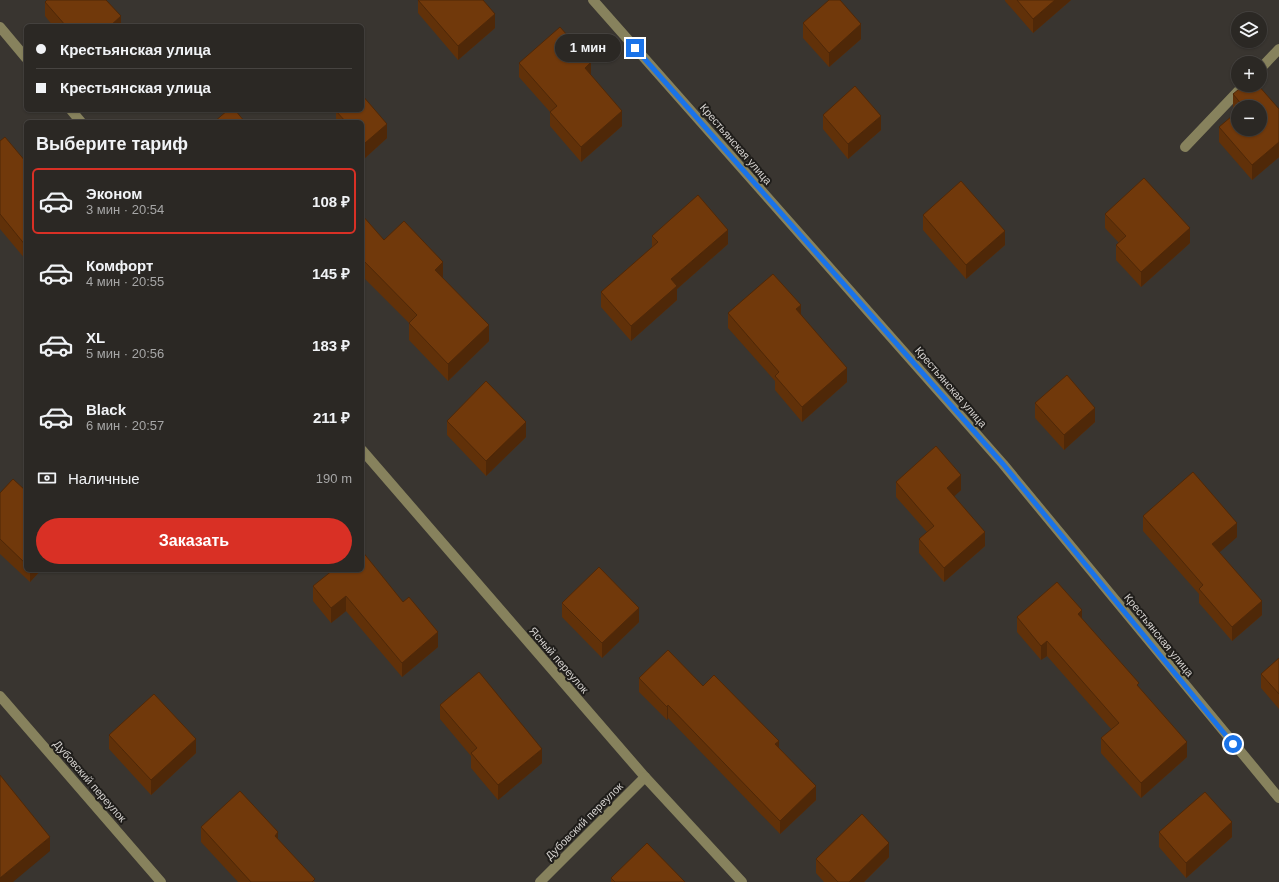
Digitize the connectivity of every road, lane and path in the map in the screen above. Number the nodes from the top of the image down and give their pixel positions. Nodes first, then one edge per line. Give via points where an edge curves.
1 (593, 0) edge
2 (0, 27) edge
3 (1279, 49) edge
4 (24, 56) edge
5 (1267, 62) edge
6 (1237, 92) edge
7 (72, 112) edge
8 (79, 120) edge
9 (1185, 147) dead end
10 (364, 452) edge
11 (0, 696) edge
12 (645, 777) junction
13 (1279, 798) edge
14 (162, 882) edge
15 (540, 882) edge
16 (742, 882) edge

1 - 13 street, Крестьянская улица via 1003,464
2 - 4 street
3 - 5 street
6 - 9 street
7 - 8 street
10 - 12 street, Ясный переулок
11 - 14 street, Дубовский переулок
12 - 15 street, Дубовский переулок
12 - 16 street, Ясный переулок

